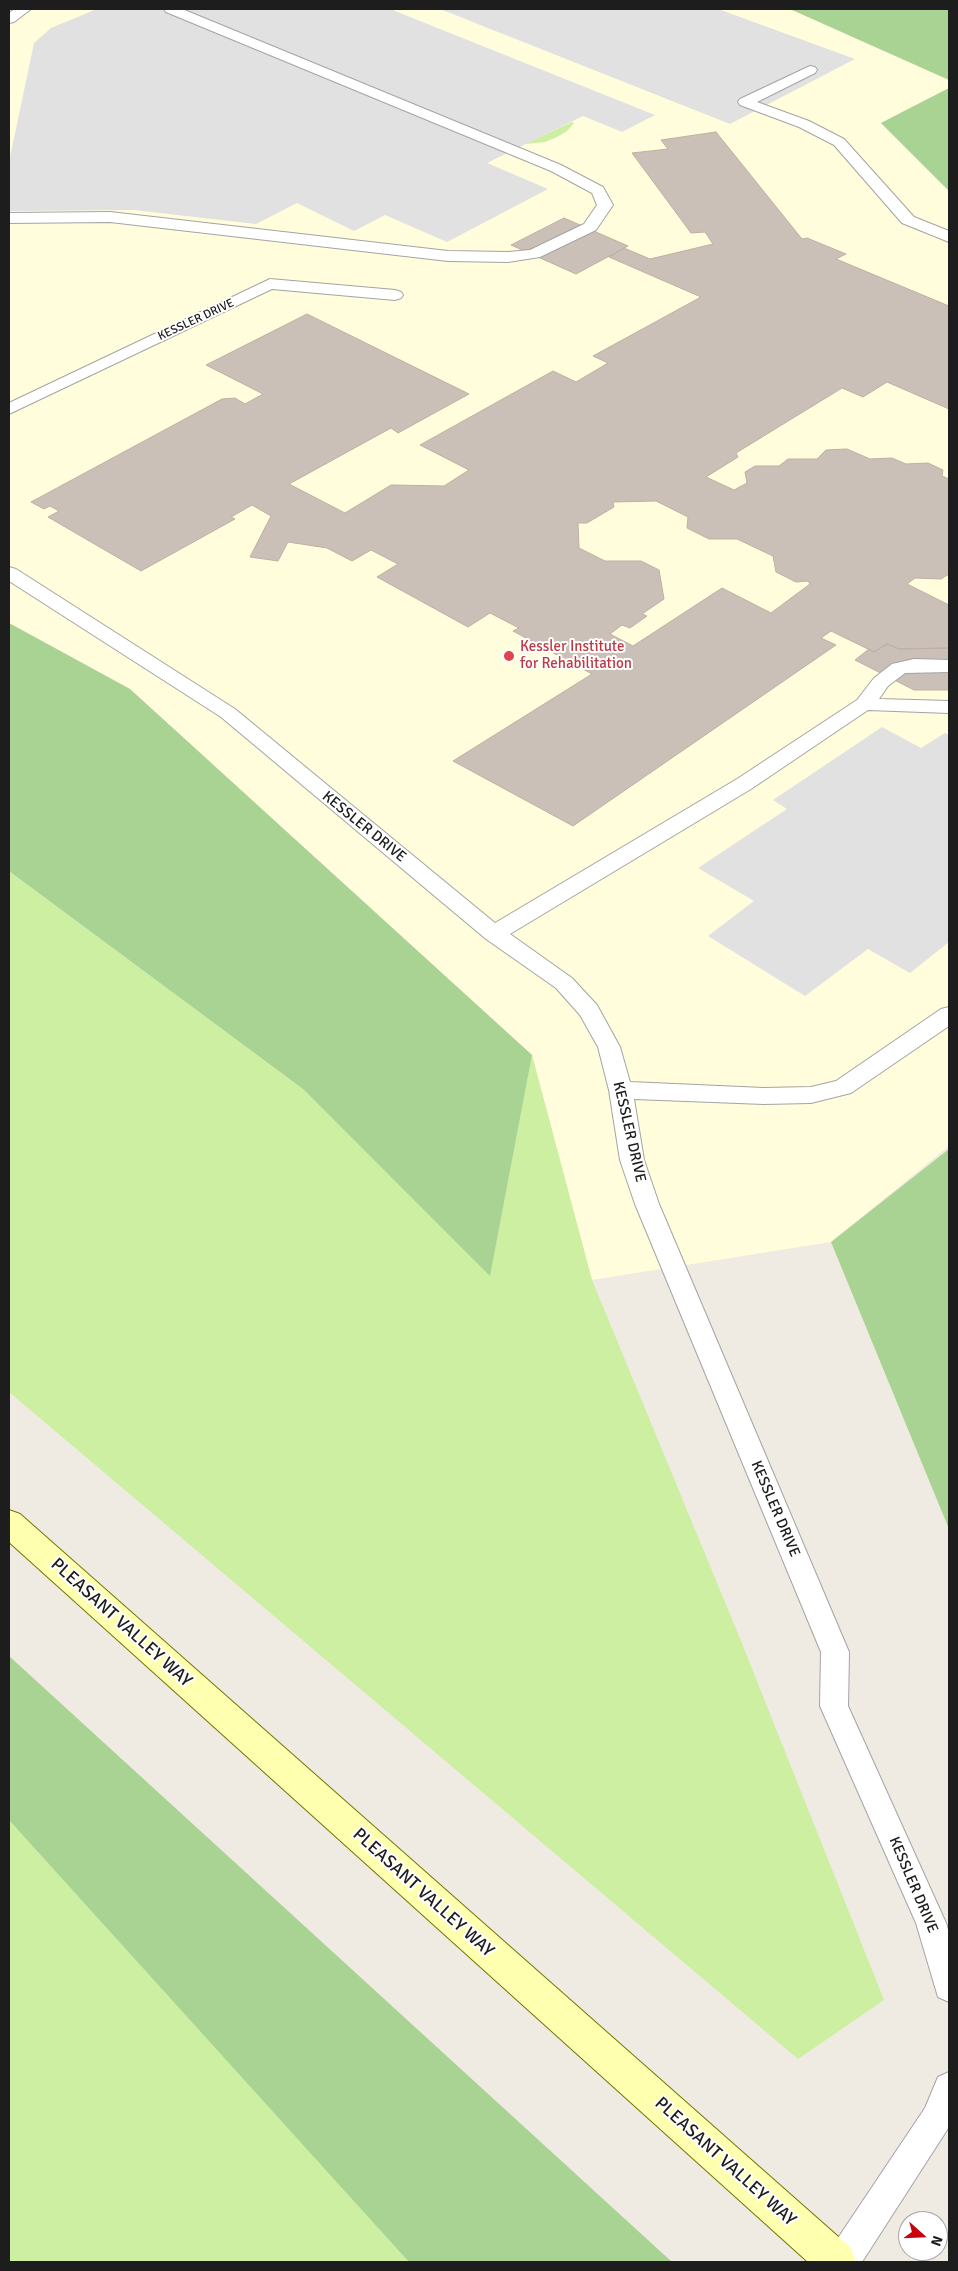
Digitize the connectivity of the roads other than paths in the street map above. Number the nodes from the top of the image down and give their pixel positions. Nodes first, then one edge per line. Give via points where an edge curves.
1 (24, 9) edge
2 (171, 9) edge
3 (9, 19) edge
4 (810, 70) dead end
5 (9, 218) edge
6 (949, 237) edge
7 (395, 295) dead end
8 (9, 409) edge
9 (9, 573) edge
10 (949, 666) edge
11 (864, 704) junction
12 (949, 707) edge
13 (494, 934) junction
14 (949, 1015) edge
15 (621, 1090) junction
16 (9, 1523) edge
17 (949, 1987) edge
18 (949, 2088) edge
19 (837, 2262) edge
20 (842, 2262) edge

1 - 3 lane
2 - 5 lane via 556,168 598,190 605,205 590,227 534,254 508,257 448,256 110,217
4 - 6 lane via 745,102 804,124 839,142 908,220
7 - 8 lane, KESSLER DRIVE via 270,284
9 - 13 lane, KESSLER DRIVE via 228,713
10 - 11 lane via 899,668 881,682
11 - 12 lane
11 - 13 lane via 744,784
13 - 15 lane, KESSLER DRIVE via 564,984 589,1010 608,1047
14 - 15 lane via 843,1087 812,1095
15 - 17 lane, KESSLER DRIVE via 632,1160 647,1204 835,1652 834,1706 931,1923
16 - 19 main road, PLEASANT VALLEY WAY
18 - 20 lane via 936,2119

